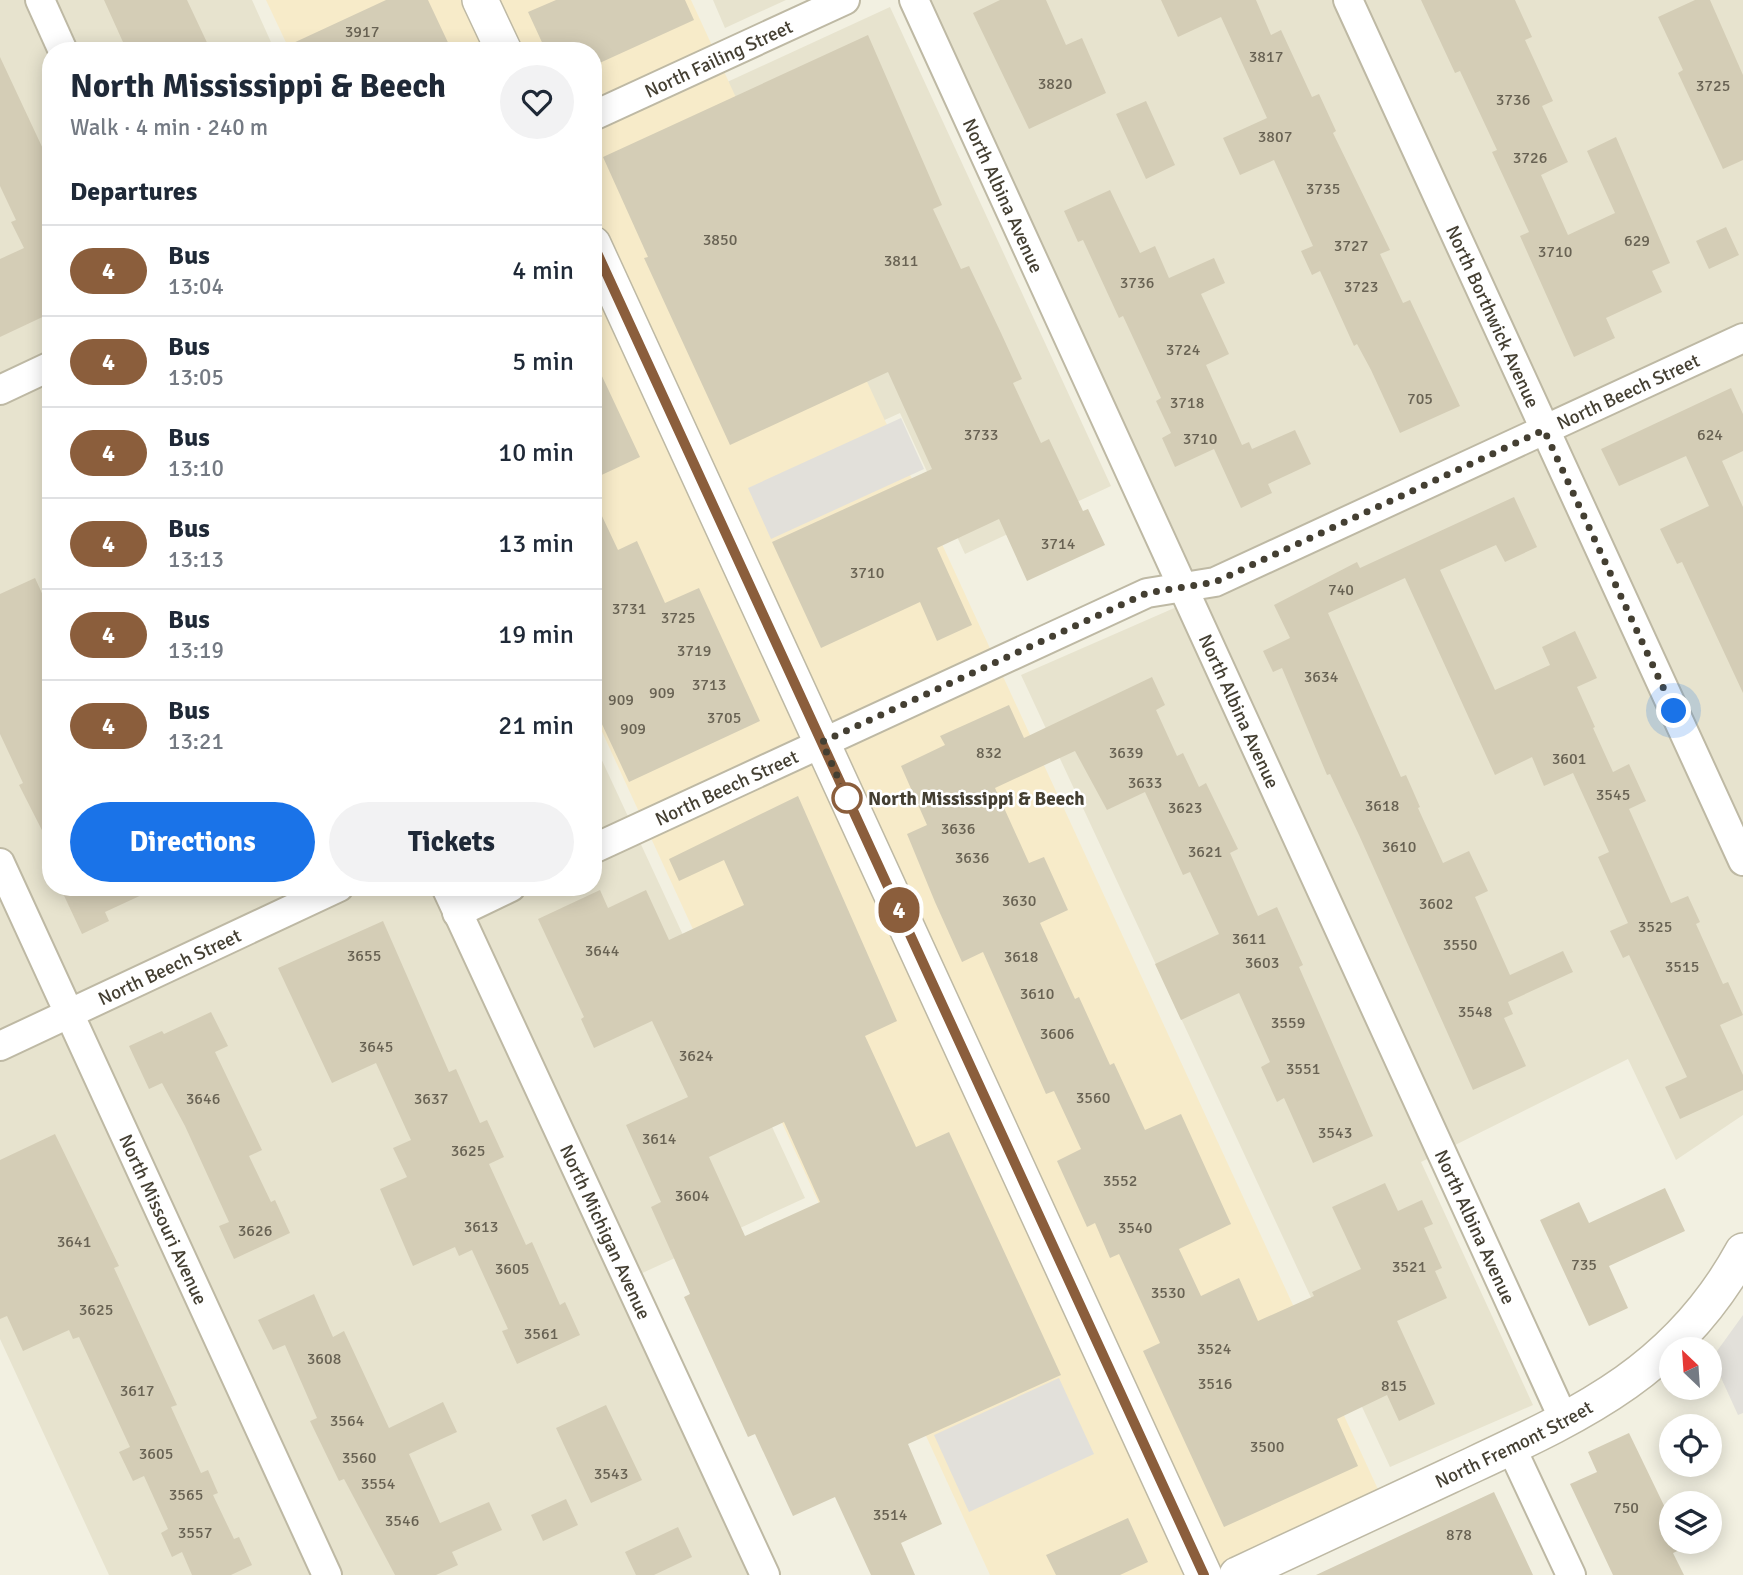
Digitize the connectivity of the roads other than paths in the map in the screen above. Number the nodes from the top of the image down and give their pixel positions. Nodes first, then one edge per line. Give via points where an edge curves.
1 (40, 0) edge
2 (480, 0) edge
3 (845, 0) edge
4 (914, 0) edge
5 (1348, 0) edge
6 (59, 42) edge
7 (500, 42) edge
8 (602, 112) edge
9 (602, 264) edge
10 (1743, 338) edge
11 (42, 370) edge
12 (0, 390) edge
13 (1544, 430) junction
14 (1182, 588) junction
15 (822, 742) junction
16 (602, 845) edge
17 (1743, 861) edge
18 (0, 863) edge
19 (320, 896) edge
20 (469, 896) edge
21 (451, 900) edge
22 (69, 1014) junction
23 (0, 1046) edge
24 (1743, 1251) edge
25 (1565, 1422) junction
26 (1511, 1447) junction
27 (327, 1575) edge
28 (765, 1575) edge
29 (1204, 1575) edge
30 (1237, 1575) edge
31 (1571, 1575) edge

1 - 6 street
2 - 7 street
3 - 8 street, North Failing Street
4 - 14 street, North Albina Avenue
5 - 13 street, North Borthwick Avenue
9 - 15 street
10 - 13 street, North Beech Street
11 - 12 street
13 - 14 street, North Beech Street via 1215,582
13 - 17 street, North Borthwick Avenue
14 - 15 street, North Beech Street via 1147,593
14 - 25 street, North Albina Avenue
15 - 16 street, North Beech Street
15 - 29 street
18 - 22 street, North Missouri Avenue
19 - 22 street, North Beech Street
20 - 21 street
21 - 28 street, North Michigan Avenue
22 - 23 street, North Beech Street
22 - 27 street, North Missouri Avenue
24 - 25 street, North Fremont Street via 1708,1307 1673,1346 1610,1395
25 - 26 street, North Fremont Street
26 - 30 street, North Fremont Street
26 - 31 street

